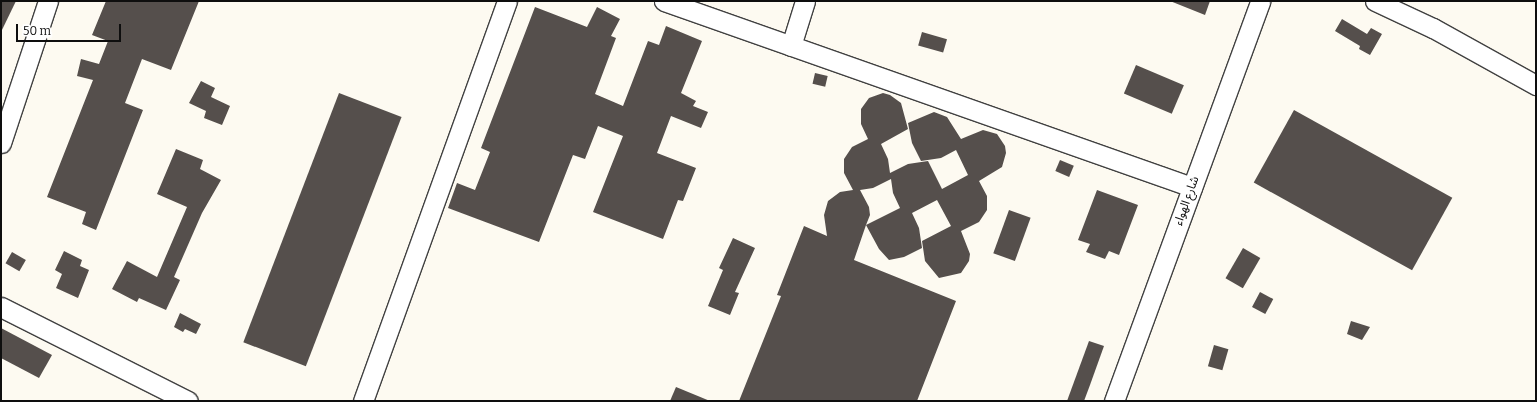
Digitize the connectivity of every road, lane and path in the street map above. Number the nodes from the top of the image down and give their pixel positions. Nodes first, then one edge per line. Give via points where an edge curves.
1 (48, 1) edge
2 (506, 1) edge
3 (664, 1) edge
4 (805, 1) edge
5 (1260, 1) edge
6 (1375, 1) edge
7 (791, 46) junction
8 (1536, 85) edge
9 (1, 143) edge
10 (1192, 187) junction
11 (1, 307) edge
12 (1116, 400) edge
13 (188, 401) edge
14 (363, 401) edge

1 - 9 street
2 - 14 street
3 - 7 street
4 - 7 street
5 - 10 street, شارع الهواء
6 - 8 street via 1433,28
7 - 10 street
10 - 12 street, شارع الهواء
11 - 13 street

